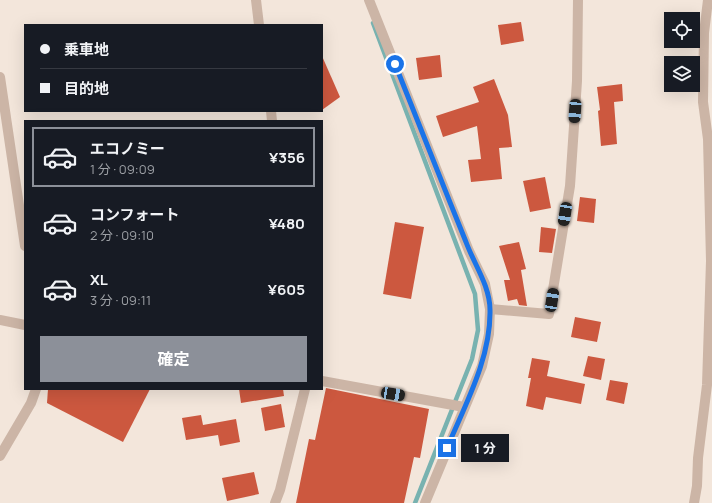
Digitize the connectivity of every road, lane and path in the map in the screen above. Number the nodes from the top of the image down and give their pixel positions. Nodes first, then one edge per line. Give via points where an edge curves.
1 (256, 0) edge
2 (369, 0) edge
3 (578, 0) edge
4 (708, 0) edge
5 (259, 24) edge
6 (0, 77) edge
7 (24, 239) edge
8 (490, 309) junction
9 (0, 320) edge
10 (24, 325) edge
11 (323, 381) edge
12 (36, 390) edge
13 (305, 390) edge
14 (464, 408) junction
15 (0, 456) edge
16 (275, 503) edge
17 (425, 503) edge
18 (694, 503) edge

1 - 5 street
2 - 8 street via 469,251 485,284
3 - 8 street via 578,81 570,186 550,314
4 - 18 street via 704,33 703,102 708,138 711,261 707,385
6 - 7 street
8 - 14 street via 489,334 482,366
9 - 10 street
11 - 14 street
12 - 15 street
13 - 16 street
14 - 17 street

